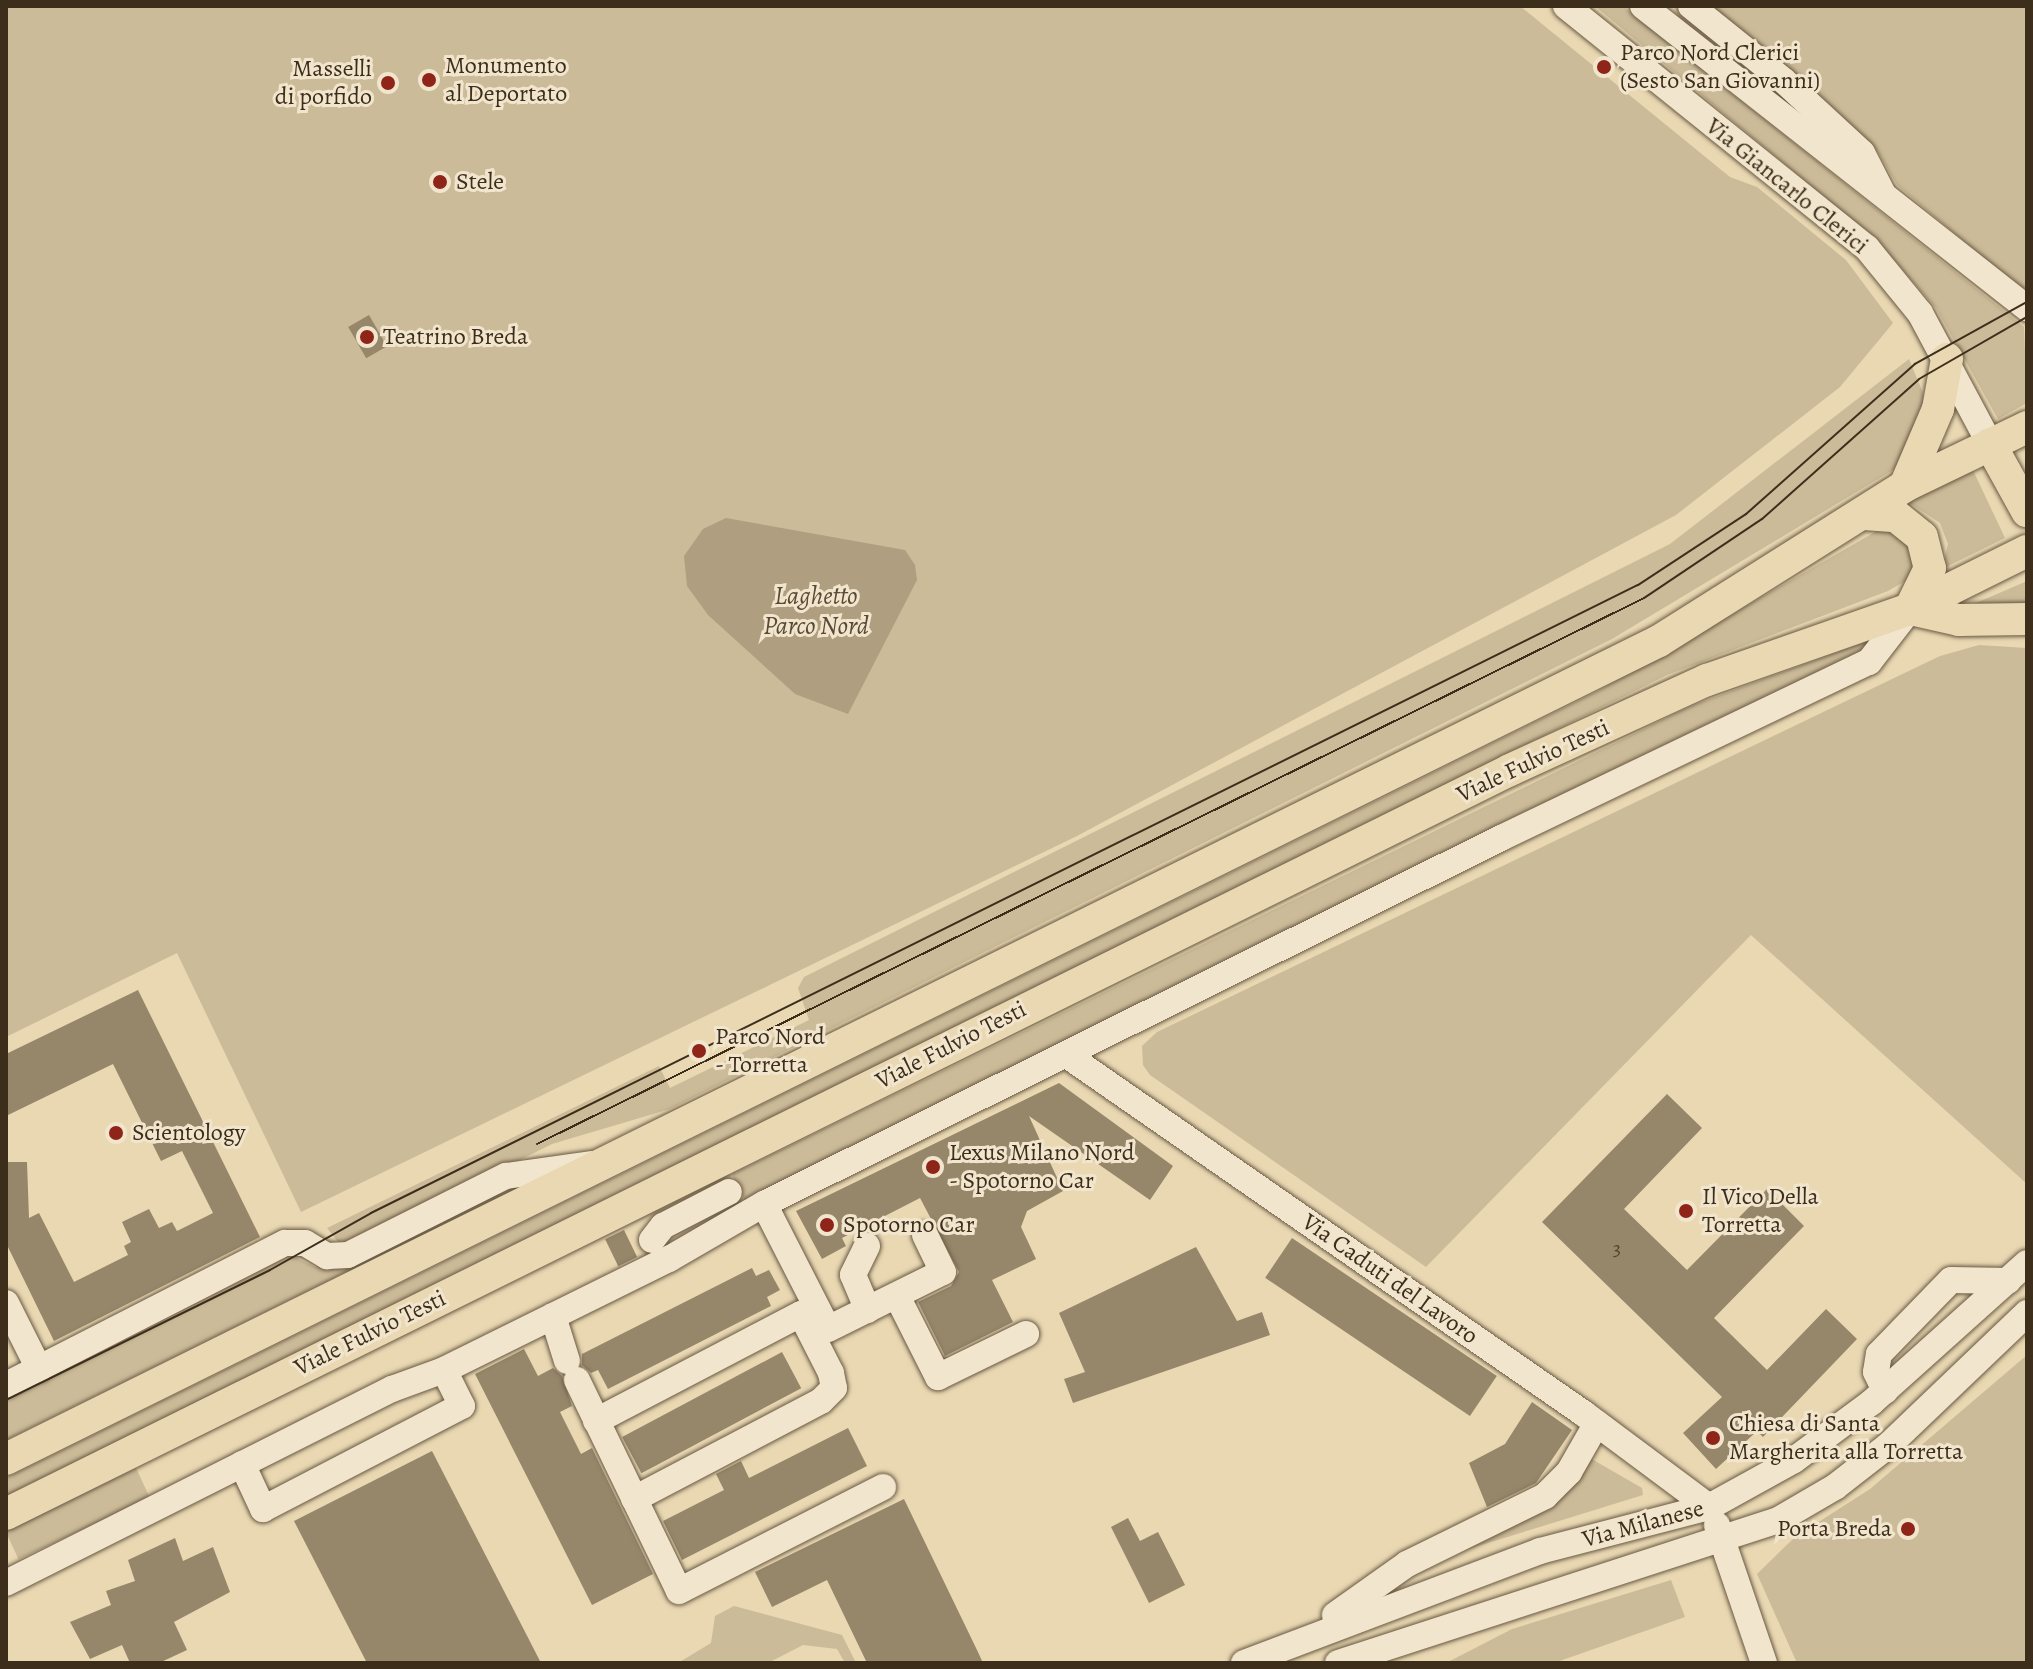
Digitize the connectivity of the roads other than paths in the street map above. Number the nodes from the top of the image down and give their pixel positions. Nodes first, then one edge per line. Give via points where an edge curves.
1 (1566, 6) edge
2 (1643, 6) edge
3 (1691, 6) edge
4 (1888, 202) junction
5 (2027, 308) edge
6 (1947, 359) junction
7 (2027, 427) edge
8 (1990, 444) junction
9 (1905, 486) junction
10 (2027, 511) edge
11 (1864, 514) junction
12 (2027, 551) edge
13 (1910, 609) junction
14 (2027, 619) edge
15 (1068, 1056) junction
16 (603, 1163) junction
17 (729, 1192) dead end
18 (764, 1204) junction
19 (689, 1212) junction
20 (925, 1235) dead end
21 (703, 1238) junction
22 (652, 1240) dead end
23 (867, 1246) dead end
24 (2027, 1263) edge
25 (2008, 1281) junction
26 (897, 1296) junction
27 (6, 1303) edge
28 (868, 1310) junction
29 (2027, 1313) edge
30 (553, 1316) junction
31 (1026, 1334) dead end
32 (39, 1369) junction
33 (444, 1370) junction
34 (6, 1385) edge
35 (1885, 1391) junction
36 (596, 1421) junction
37 (1597, 1423) junction
38 (6, 1459) edge
39 (242, 1464) junction
40 (883, 1487) dead end
41 (634, 1499) junction
42 (1709, 1507) junction
43 (6, 1514) edge
44 (1722, 1539) junction
45 (6, 1583) edge
46 (1309, 1634) junction
47 (1762, 1661) edge
48 (1244, 1663) edge
49 (1338, 1663) edge

1 - 6 street, Via Giancarlo Clerici via 1867,248 1920,313
2 - 4 street, Via Giancarlo Clerici
3 - 4 street, Via Giancarlo Clerici via 1862,153
4 - 5 street, Via Giancarlo Clerici
6 - 8 street, Via Giancarlo Clerici
6 - 9 main road via 1938,409
7 - 8 main road, Viale Fulvio Testi
8 - 9 main road, Viale Fulvio Testi
8 - 10 main road
9 - 11 main road, Viale Fulvio Testi
11 - 13 main road via 1896,516 1922,537 1930,568
11 - 16 main road, Viale Fulvio Testi via 1659,641
12 - 13 main road, Viale Fulvio Testi
13 - 14 main road via 1959,620
13 - 15 street, Viale Fulvio Testi via 1869,662 1501,838
13 - 43 main road, Viale Fulvio Testi via 1707,680 1510,770
15 - 18 street, Viale Fulvio Testi
15 - 37 street, Via Caduti del Lavoro
16 - 32 street, Viale Fulvio Testi via 506,1176 348,1255 327,1256 305,1243 285,1243
16 - 38 main road, Viale Fulvio Testi
17 - 19 street
18 - 21 street, Viale Fulvio Testi
18 - 28 street via 828,1329
19 - 21 street
19 - 22 street via 663,1226
20 - 26 street via 943,1272
21 - 30 street, Viale Fulvio Testi
23 - 28 street via 853,1275
24 - 25 street, Via Milanese
25 - 35 street, Via Milanese
25 - 35 street via 1951,1280 1879,1354 1876,1372
26 - 28 street
26 - 31 street via 938,1377
27 - 32 street
29 - 44 street, Via Milanese via 1890,1444 1835,1487 1780,1519
30 - 33 street, Viale Fulvio Testi
30 - 36 street
32 - 34 street, Viale Fulvio Testi
33 - 39 street, Viale Fulvio Testi via 392,1389
33 - 39 street via 462,1406 263,1509
35 - 42 street, Via Milanese via 1794,1460
36 - 41 street
36 - 41 street via 801,1314 831,1373 834,1388 821,1401
37 - 42 street, Via Caduti del Lavoro
37 - 46 street via 1569,1472 1545,1496 1407,1564
39 - 45 street, Viale Fulvio Testi
40 - 41 street via 679,1591
42 - 44 street
42 - 46 street, Via Milanese via 1540,1551
44 - 47 street
44 - 49 street, Via Milanese
46 - 48 street, Via Milanese

